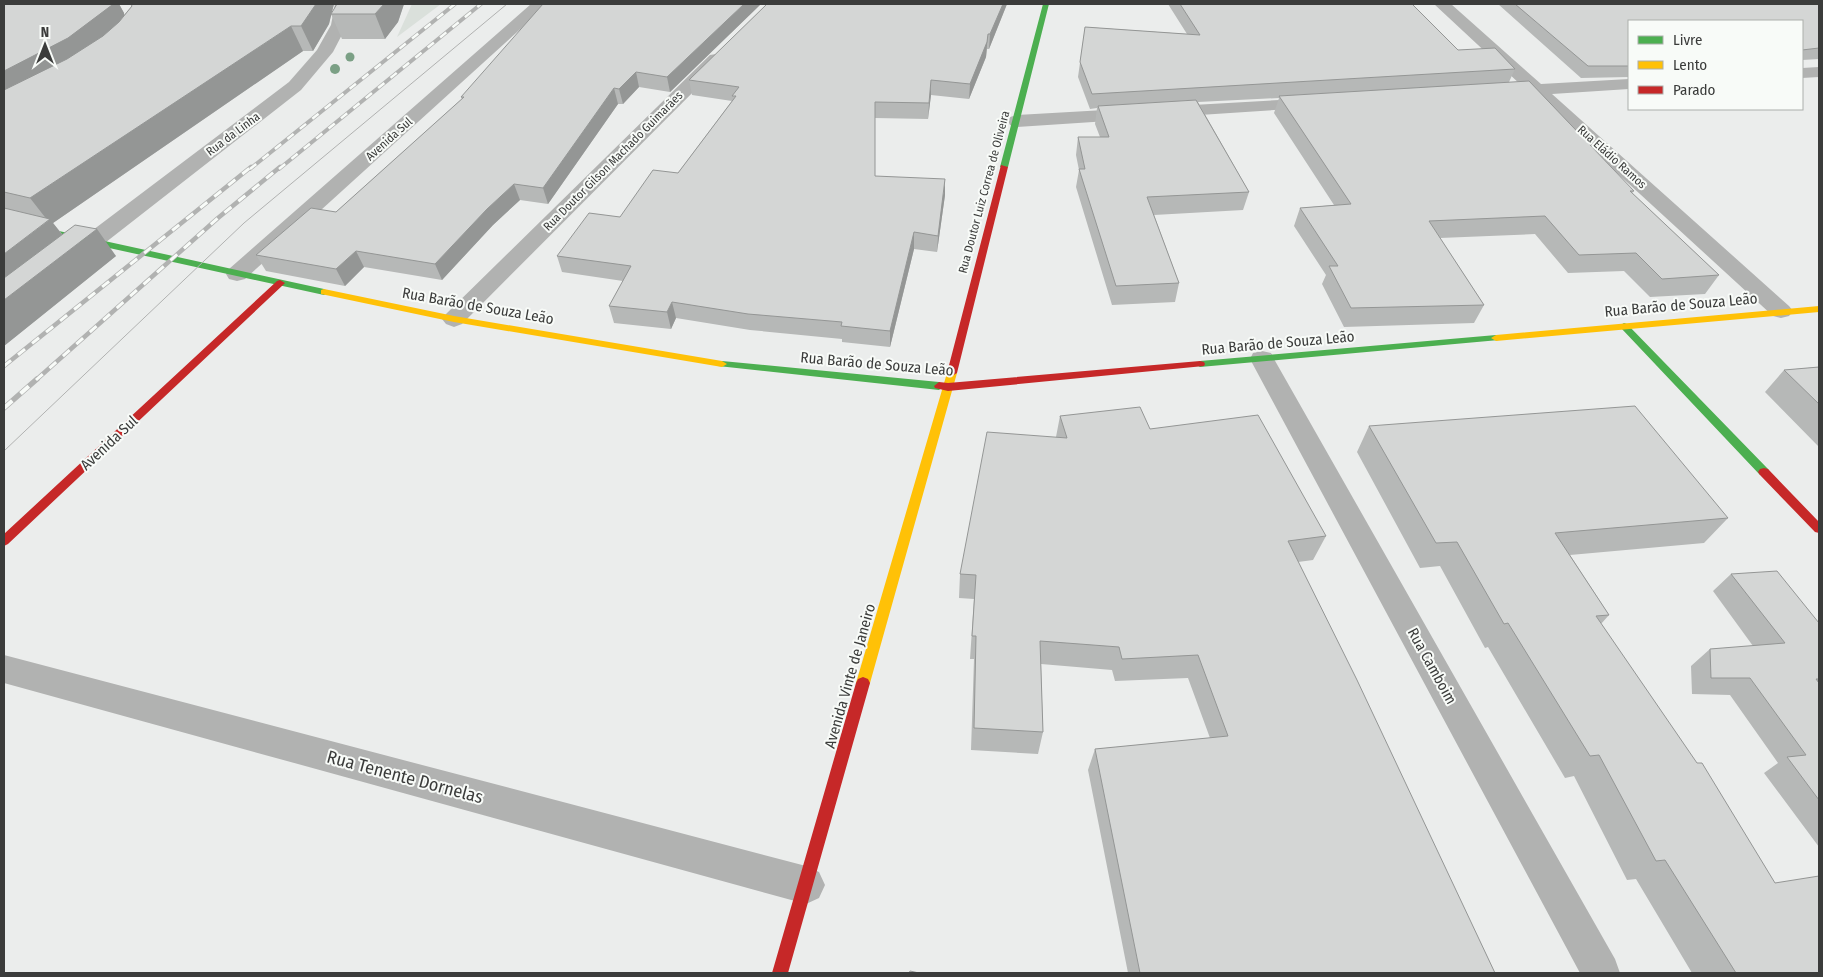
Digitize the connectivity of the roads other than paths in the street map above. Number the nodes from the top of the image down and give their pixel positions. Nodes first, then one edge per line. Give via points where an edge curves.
1 (342, 4) edge
2 (540, 4) edge
3 (1046, 4) edge
4 (1442, 4) edge
5 (730, 46) edge
6 (1819, 72) edge
7 (1803, 73) edge
8 (1628, 84) edge
9 (1538, 90) junction
10 (1479, 93) edge
11 (1331, 102) edge
12 (1017, 121) junction
13 (4, 222) edge
14 (93, 241) junction
15 (238, 274) junction
16 (280, 283) junction
17 (1819, 308) edge
18 (1781, 311) junction
19 (454, 318) junction
20 (1624, 326) junction
21 (1262, 359) junction
22 (948, 387) junction
23 (1819, 529) edge
24 (4, 541) edge
25 (4, 669) edge
26 (806, 885) junction
27 (780, 973) edge
28 (1601, 973) edge

1 - 14 street, Rua da Linha via 339,26 324,52 295,86
2 - 15 street, Avenida Sul
3 - 12 main road, Rua Doutor Luiz Correa de Oliveira
4 - 9 street, Rua Eládio Ramos
5 - 19 street, Rua Doutor Gilson Machado Guimarães
6 - 7 street
8 - 9 street
9 - 10 street
9 - 18 street, Rua Eládio Ramos
11 - 12 street
12 - 22 main road, Rua Doutor Luiz Correa de Oliveira
13 - 14 main road, Rua Barão de Souza Leão
14 - 15 main road, Rua Barão de Souza Leão
15 - 16 main road, Rua Barão de Souza Leão
16 - 19 main road, Rua Barão de Souza Leão
16 - 24 main road, Avenida Sul
17 - 18 main road, Rua Barão de Souza Leão
18 - 20 main road, Rua Barão de Souza Leão
19 - 22 main road, Rua Barão de Souza Leão via 719,364
20 - 21 main road, Rua Barão de Souza Leão
20 - 23 main road
21 - 22 main road, Rua Barão de Souza Leão
21 - 28 street, Rua Camboim
22 - 26 main road, Avenida Vinte de Janeiro
25 - 26 street, Rua Tenente Dornelas
26 - 27 main road, Avenida Vinte de Janeiro

